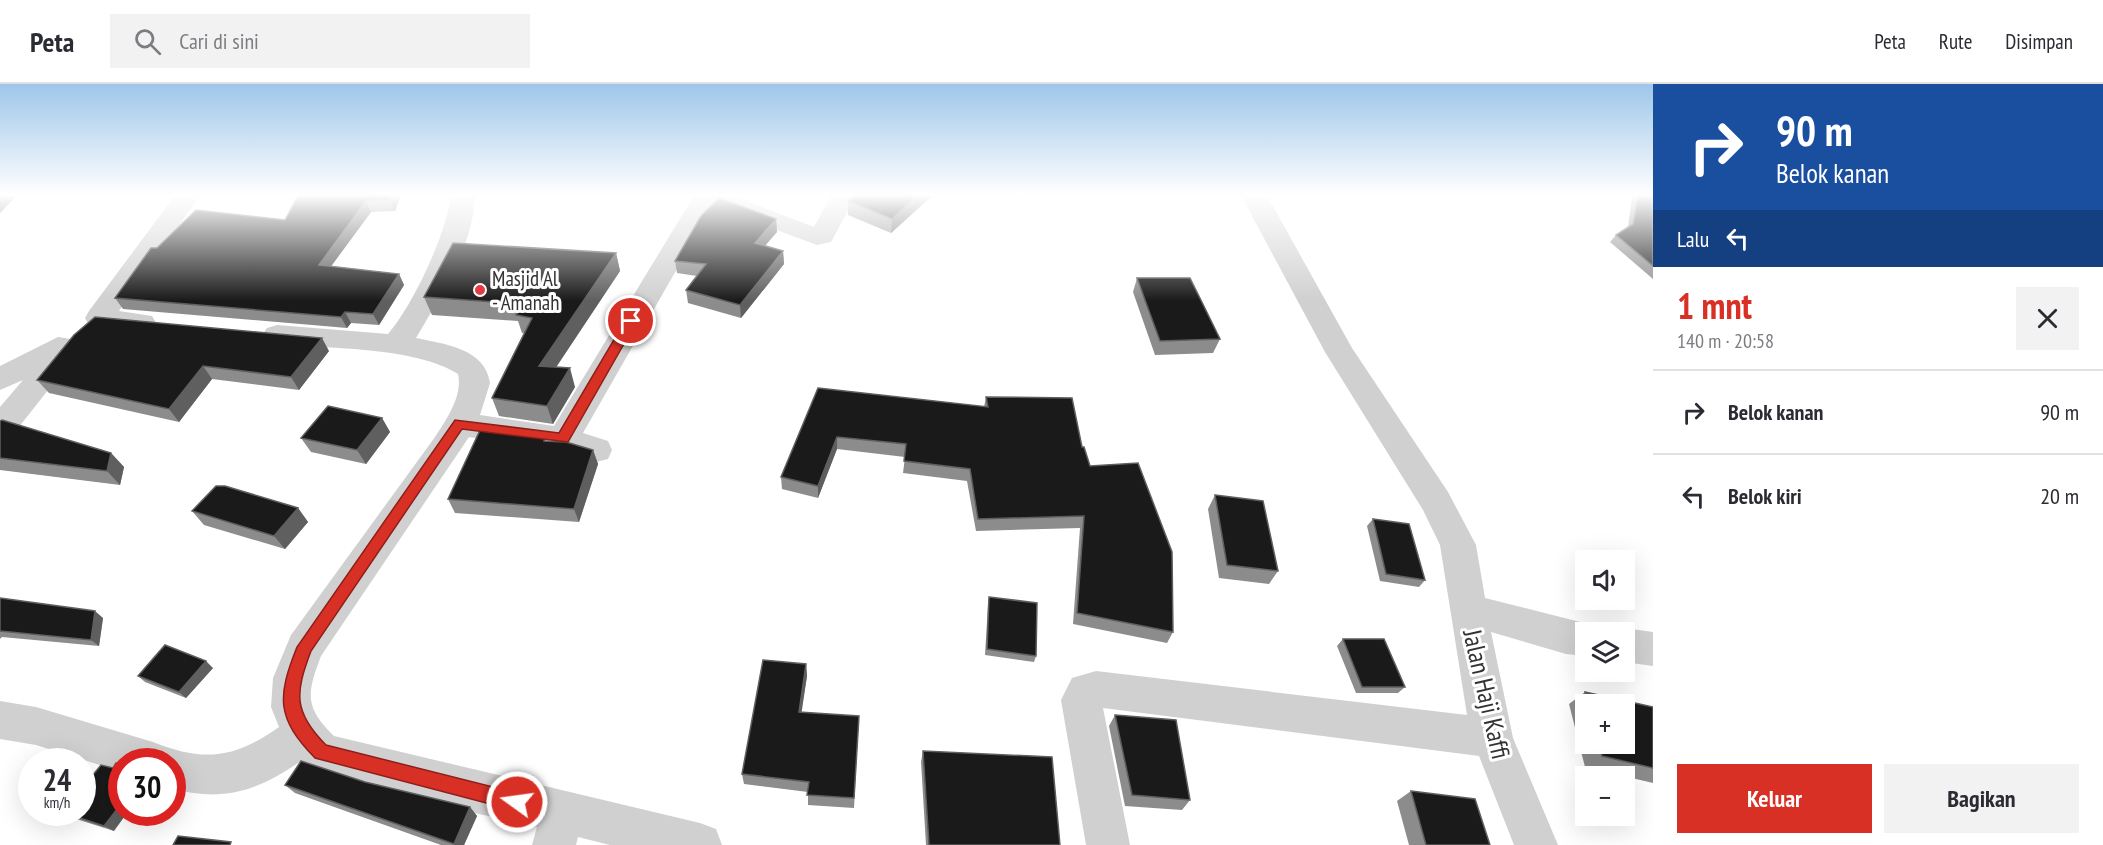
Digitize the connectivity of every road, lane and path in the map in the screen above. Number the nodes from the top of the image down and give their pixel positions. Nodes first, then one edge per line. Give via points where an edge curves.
1 (163, 230) edge
2 (456, 230) edge
3 (686, 230) edge
4 (797, 230) edge
5 (827, 230) edge
6 (1273, 230) edge
7 (99, 318) junction
8 (174, 326) edge
9 (244, 332) edge
10 (73, 339) junction
11 (395, 345) junction
12 (0, 379) edge
13 (459, 424) junction
14 (0, 429) edge
15 (563, 439) junction
16 (596, 450) dead end
17 (1468, 609) junction
18 (1575, 638) edge
19 (1635, 647) edge
20 (1653, 649) edge
21 (0, 720) edge
22 (303, 734) junction
23 (1492, 738) junction
24 (108, 748) edge
25 (186, 770) edge
26 (558, 829) edge
27 (700, 845) edge
28 (1108, 845) edge
29 (1536, 845) edge

1 - 7 street
2 - 11 street via 444,259
3 - 15 street
4 - 5 street via 817,237
6 - 17 street, Jalan Haji Kaffi via 1341,352 1436,502 1458,545
7 - 8 street
7 - 10 street
9 - 11 street
10 - 12 street
10 - 14 street
11 - 13 street via 453,358 469,367 475,388
13 - 15 street
13 - 22 street via 305,647 293,678 291,707
15 - 16 street
17 - 18 street
17 - 23 street, Jalan Haji Kaffi
19 - 20 street
21 - 24 street via 36,726
22 - 25 street via 266,762 231,776
22 - 26 street via 321,752
23 - 28 street via 1096,689 1086,691 1081,700
23 - 29 street, Jalan Haji Kaffi
26 - 27 street

